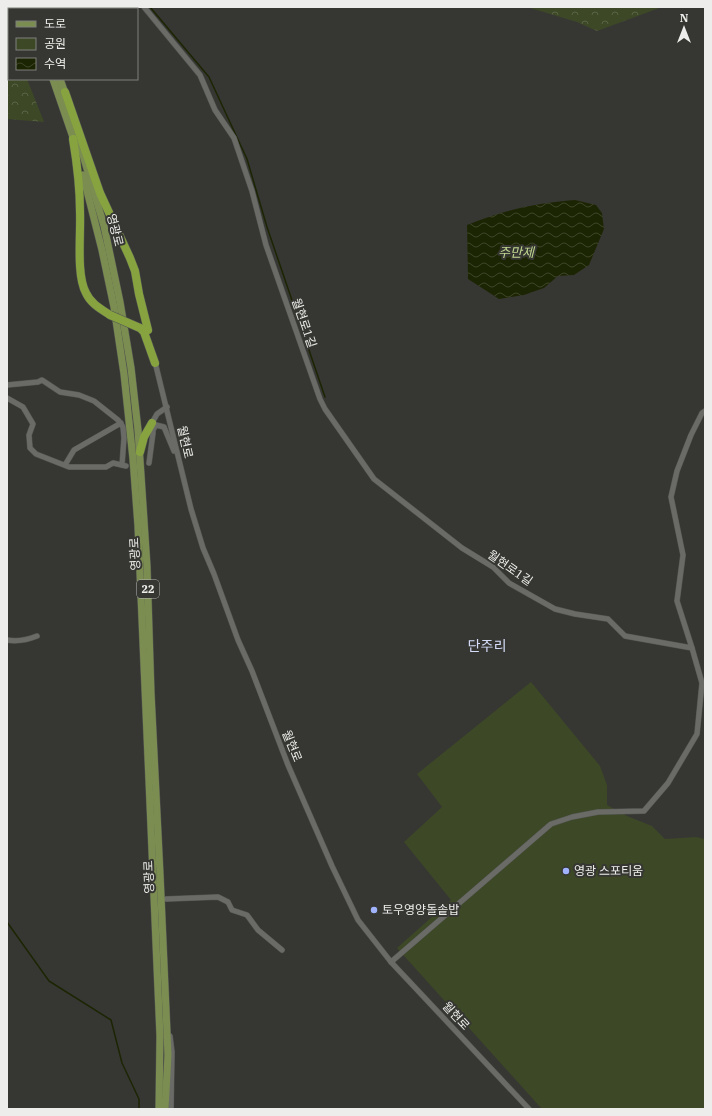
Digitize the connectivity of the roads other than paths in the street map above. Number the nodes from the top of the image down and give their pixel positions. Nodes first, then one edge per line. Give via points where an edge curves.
1 (144, 7) edge
2 (53, 80) edge
3 (60, 80) edge
4 (65, 92) junction
5 (73, 139) junction
6 (148, 330) joint
7 (155, 363) junction
8 (7, 386) edge
9 (7, 398) edge
10 (167, 407) junction
11 (705, 411) edge
12 (121, 423) junction
13 (153, 426) junction
14 (140, 452) junction
15 (149, 463) dead end
16 (65, 465) junction
17 (182, 472) junction
18 (37, 636) dead end
19 (7, 640) edge
20 (692, 648) junction
21 (166, 899) dead end
22 (282, 950) dead end
23 (392, 962) junction
24 (165, 992) junction
25 (159, 1109) edge
26 (165, 1109) edge
27 (171, 1109) edge
28 (529, 1109) edge

1 - 20 street, 월현로1길 via 200,76 215,110 234,138 252,191 266,245 320,399 374,479 462,548 493,567 509,583 555,609 608,619 625,636
2 - 5 main road, 영광로 / 22
3 - 4 main road, 영광로 / 22
4 - 6 highway via 100,193 135,271
4 - 14 main road, 영광로 / 22 via 104,226 120,302 131,368
5 - 7 highway, bridge via 78,169 80,278 86,294 94,305 144,332
5 - 25 main road, 영광로 / 22 via 110,284 133,458 159,1028
6 - 7 street, 월현로
7 - 10 street, 월현로
8 - 12 street via 42,380 60,392 94,401
9 - 16 street via 23,408 33,424 29,435 30,448 36,454
10 - 13 street via 157,414
10 - 17 street, 월현로
11 - 20 street via 685,449 671,497 683,556 677,601
12 - 16 street via 74,450
12 - 16 street via 124,466
13 - 14 highway via 144,437
13 - 15 street
13 - 17 street via 164,426
14 - 24 main road, 영광로 / 22
17 - 23 street, 월현로 via 204,548 288,765 358,920
18 - 19 street via 16,641
20 - 23 street via 702,683 697,734 668,783 644,811 598,812 551,824
21 - 22 street via 218,897 228,902 232,910 246,915 258,930
23 - 28 street, 월현로
24 - 26 main road, 영광로 / 22 via 168,1055
24 - 27 street via 172,1052

